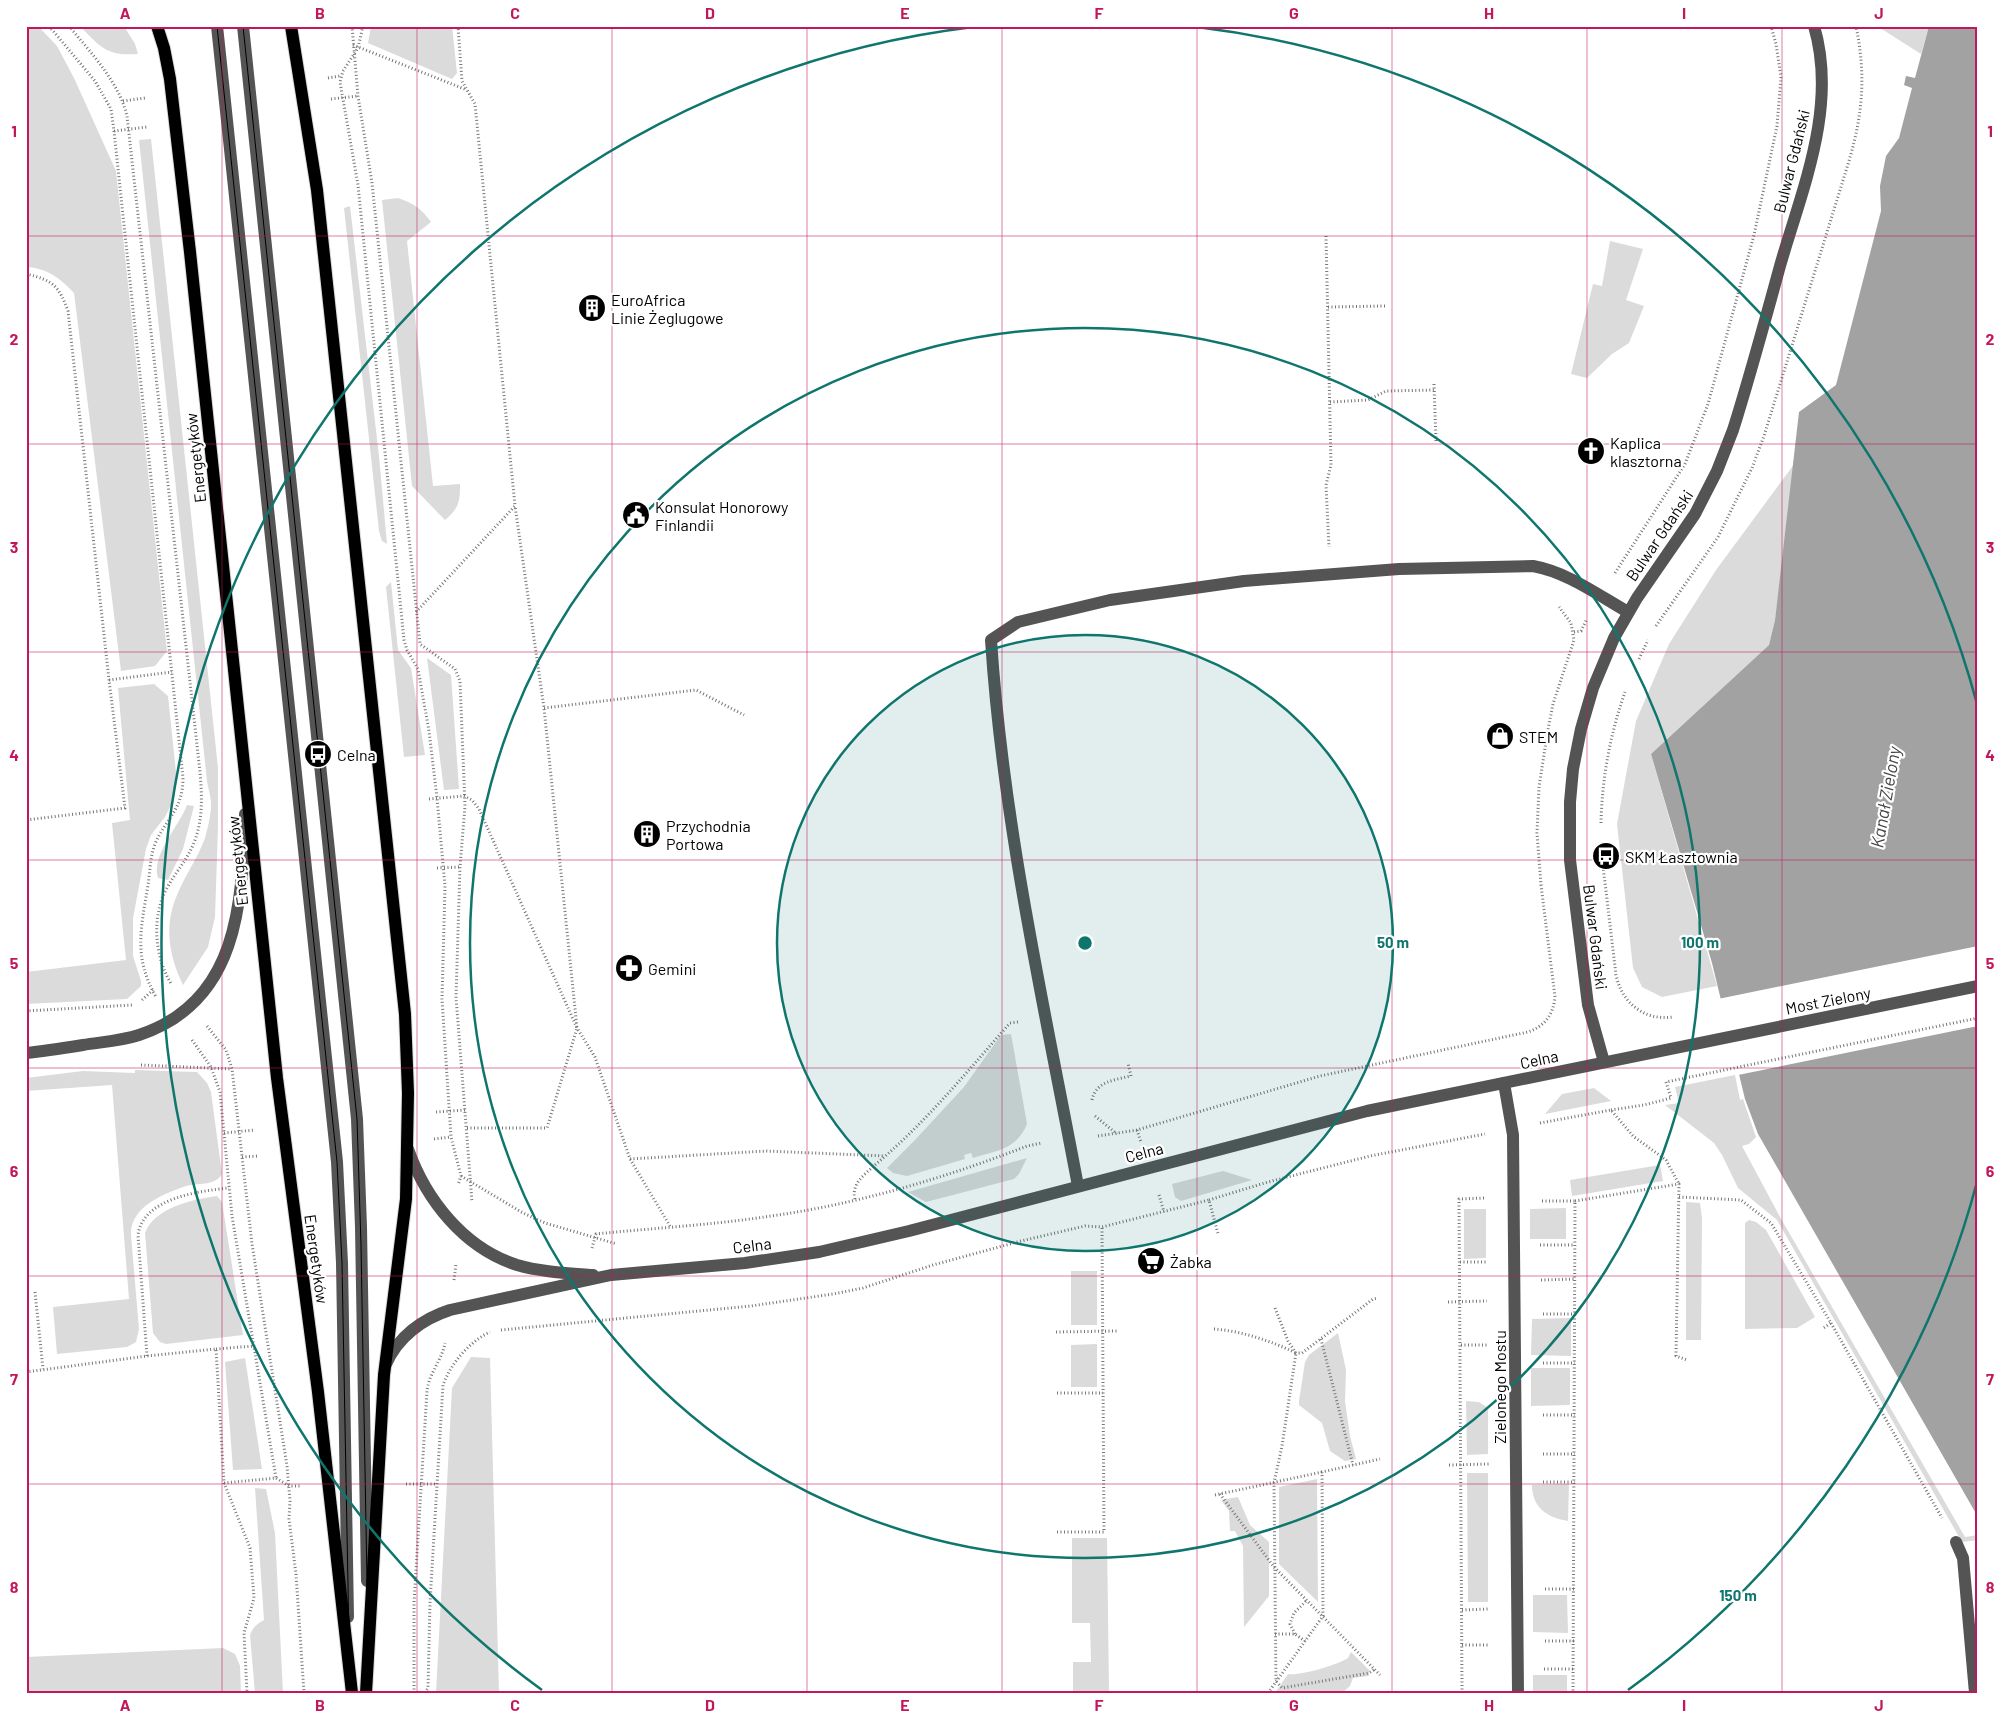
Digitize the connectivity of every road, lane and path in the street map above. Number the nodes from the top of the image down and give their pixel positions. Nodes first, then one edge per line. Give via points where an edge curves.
1 (49, 26) edge
2 (69, 26) edge
3 (156, 26) edge
4 (210, 26) edge
5 (217, 26) edge
6 (243, 26) edge
7 (291, 26) edge
8 (352, 26) edge
9 (363, 26) edge
10 (458, 26) edge
11 (1771, 26) edge
12 (1814, 26) edge
13 (1856, 26) edge
14 (353, 45) junction
15 (358, 48) junction
16 (220, 52) junction
17 (354, 56) junction
18 (340, 76) junction
19 (322, 78) dead end
20 (468, 90) junction
21 (358, 96) junction
22 (153, 97) dead end
23 (343, 98) junction
24 (324, 100) dead end
25 (123, 101) junction
26 (155, 126) dead end
27 (128, 129) junction
28 (114, 131) junction
29 (1326, 236) dead end
30 (26, 274) edge
31 (1385, 306) dead end
32 (1328, 307) junction
33 (1434, 384) dead end
34 (1434, 390) junction
35 (1330, 402) junction
36 (1436, 441) dead end
37 (515, 506) junction
38 (1323, 574) junction
39 (1600, 596) junction
40 (1553, 602) dead end
41 (1628, 612) junction
42 (416, 613) junction
43 (1654, 629) dead end
44 (1574, 632) junction
45 (1651, 635) dead end
46 (1636, 664) dead end
47 (172, 672) junction
48 (109, 680) junction
49 (1626, 689) dead end
50 (544, 708) junction
51 (744, 715) dead end
52 (246, 788) junction
53 (464, 796) junction
54 (437, 798) junction
55 (429, 799) dead end
56 (26, 820) edge
57 (1601, 830) dead end
58 (1600, 847) dead end
59 (436, 868) dead end
60 (443, 868) junction
61 (460, 868) junction
62 (1978, 986) edge
63 (174, 988) dead end
64 (153, 990) junction
65 (158, 1000) dead end
66 (26, 1011) edge
67 (1678, 1016) dead end
68 (1978, 1018) edge
69 (201, 1020) dead end
70 (1019, 1022) dead end
71 (577, 1028) junction
72 (191, 1038) dead end
73 (1684, 1046) joint
74 (26, 1053) edge
75 (1604, 1062) junction
76 (1128, 1063) dead end
77 (134, 1065) dead end
78 (212, 1068) junction
79 (232, 1068) junction
80 (1504, 1083) junction
81 (1091, 1103) dead end
82 (466, 1110) junction
83 (1093, 1110) dead end
84 (1611, 1110) junction
85 (450, 1111) junction
86 (430, 1113) dead end
87 (467, 1128) junction
88 (1513, 1128) junction
89 (263, 1129) dead end
90 (240, 1131) junction
91 (224, 1132) junction
92 (1117, 1134) junction
93 (451, 1137) junction
94 (1069, 1137) junction
95 (432, 1139) dead end
96 (408, 1149) junction
97 (266, 1155) dead end
98 (885, 1156) junction
99 (242, 1157) junction
100 (630, 1159) junction
101 (461, 1176) junction
102 (470, 1181) junction
103 (1680, 1184) junction
104 (1078, 1186) junction
105 (229, 1188) junction
106 (457, 1190) dead end
107 (1679, 1197) junction
108 (855, 1200) junction
109 (1209, 1200) junction
110 (1514, 1200) junction
111 (1575, 1201) junction
112 (473, 1210) dead end
113 (670, 1226) junction
114 (1102, 1227) junction
115 (1218, 1234) dead end
116 (595, 1238) junction
117 (622, 1246) dead end
118 (583, 1248) dead end
119 (456, 1258) dead end
120 (1460, 1262) junction
121 (1491, 1262) dead end
122 (611, 1276) junction
123 (454, 1287) dead end
124 (35, 1292) dead end
125 (1378, 1298) dead end
126 (1492, 1301) dead end
127 (1448, 1302) dead end
128 (1460, 1302) junction
129 (1275, 1308) dead end
130 (1831, 1323) junction
131 (1214, 1329) dead end
132 (1822, 1329) dead end
133 (1117, 1330) dead end
134 (1104, 1331) junction
135 (1056, 1332) dead end
136 (446, 1337) dead end
137 (1320, 1339) junction
138 (1461, 1345) junction
139 (1492, 1345) dead end
140 (254, 1346) junction
141 (216, 1350) junction
142 (1296, 1353) junction
143 (147, 1356) junction
144 (1687, 1360) dead end
145 (386, 1365) junction
146 (43, 1369) junction
147 (26, 1372) edge
148 (1056, 1393) dead end
149 (1103, 1393) junction
150 (1380, 1459) dead end
151 (1516, 1464) junction
152 (1353, 1465) junction
153 (1450, 1465) dead end
154 (1461, 1465) junction
155 (1322, 1472) junction
156 (276, 1478) junction
157 (224, 1483) junction
158 (1274, 1483) junction
159 (401, 1484) dead end
160 (422, 1484) junction
161 (437, 1484) junction
162 (289, 1486) junction
163 (1220, 1494) junction
164 (1215, 1495) dead end
165 (1057, 1532) dead end
166 (1956, 1542) joint
167 (1274, 1567) junction
168 (1307, 1600) junction
169 (1323, 1616) junction
170 (1275, 1634) junction
171 (1295, 1634) junction
172 (1305, 1641) junction
173 (1462, 1645) junction
174 (1494, 1645) dead end
175 (369, 1646) junction
176 (1374, 1670) junction
177 (349, 1672) junction
178 (1380, 1675) dead end
179 (1276, 1681) junction
180 (247, 1693) edge
181 (304, 1693) edge
182 (352, 1693) edge
183 (366, 1693) edge
184 (414, 1693) edge
185 (425, 1693) edge
186 (1268, 1693) edge
187 (1462, 1693) edge
188 (1518, 1693) edge
189 (1574, 1693) edge
190 (1975, 1693) edge

1 - 28 path via 95,81 110,110
2 - 25 path via 101,66
3 - 52 main road, Energetyków via 170,79
4 - 16 street
5 - 16 street
6 - 175 street via 357,1120
7 - 96 main road via 317,190 403,994
8 - 14 path
9 - 15 path
10 - 20 path via 462,81
11 - 39 path via 1781,77 1778,126 1754,235 1708,404 1685,464
12 - 41 street, Bulwar Gdański via 1823,72 1820,122 1738,413 1719,466 1699,506
13 - 43 path via 1863,84 1856,134 1764,436 1728,519
14 - 15 path
14 - 17 path
15 - 17 path
15 - 20 path
16 - 177 street via 338,1162
17 - 18 path
17 - 21 path
18 - 19 path
18 - 23 path
20 - 37 path via 475,104
21 - 23 path
21 - 42 path via 373,193
22 - 25 path
23 - 24 path
23 - 54 path via 358,185 404,640 418,669
25 - 27 path
26 - 27 path
27 - 28 path
27 - 63 path via 202,787 195,840 183,866 166,888 157,919 161,964
28 - 47 path
29 - 32 path
30 - 48 path via 44,278 60,291 68,312
31 - 32 path
32 - 35 path
33 - 34 path
34 - 35 path via 1386,391 1368,400
34 - 36 path
35 - 38 path via 1331,465 1326,485 1330,543
37 - 42 path
37 - 50 path
38 - 39 street via 1533,566 1550,569
38 - 94 street via 1244,581 1110,600 1018,622 991,640 1017,864
39 - 41 street
39 - 44 path via 1581,631
40 - 44 path via 1566,615
41 - 75 street, Bulwar Gdański via 1603,661 1587,706 1570,802 1570,860 1586,991
42 - 53 path via 420,644 458,674
44 - 92 path via 1573,647 1552,711 1539,787 1538,853 1555,997 1552,1012 1544,1024 1528,1032 1320,1076
45 - 46 path
47 - 48 path
47 - 64 path via 183,788 175,812 155,846 140,932 142,960
48 - 56 path via 125,808
49 - 57 path via 1605,767
50 - 51 path via 696,690
50 - 71 path
52 - 74 street via 242,873 235,926 225,957 206,990 183,1012 137,1036
52 - 177 main road, Energetyków via 280,1108
53 - 54 path
53 - 61 path
53 - 71 path via 479,809
54 - 55 path
54 - 60 path
58 - 67 path via 1619,988 1632,1006 1645,1014 1665,1018
59 - 60 path
60 - 61 path
60 - 85 path via 442,999
61 - 82 path via 456,996
62 - 73 street, Most Zielony
64 - 65 path
64 - 66 path via 141,1001 127,1006
68 - 84 path via 1666,1082 1671,1098
69 - 79 path via 226,1050
70 - 98 path via 1010,1023 925,1119
71 - 87 path via 547,1128
71 - 100 path via 595,1058
72 - 78 path
73 - 75 street, Celna
75 - 80 street, Celna
76 - 81 path via 1130,1076 1102,1084 1093,1094
77 - 78 path
78 - 79 path
78 - 91 path via 220,1092
79 - 90 path
80 - 88 street, Zielonego Mostu
80 - 104 street, Celna via 1367,1111
82 - 85 path
82 - 87 path
83 - 92 path via 1096,1117
84 - 88 path
84 - 103 path via 1633,1136 1666,1160
85 - 86 path
85 - 93 path
87 - 102 path
88 - 109 path via 1370,1156
88 - 110 street, Zielonego Mostu
89 - 90 path
90 - 91 path
90 - 99 path
91 - 105 path
92 - 94 path
93 - 95 path
93 - 101 path
94 - 104 street
94 - 108 path via 1027,1146
96 - 122 street, Celna via 436,1203 482,1248 536,1269
96 - 145 main road via 402,1240
97 - 99 path
98 - 100 path via 766,1151
98 - 108 path via 859,1180 854,1189
99 - 162 path via 255,1266
100 - 113 path
101 - 102 path
101 - 106 path
102 - 112 path
102 - 116 path via 545,1224
103 - 107 path
103 - 111 path
104 - 122 street, Celna via 819,1252
105 - 140 path
105 - 143 path via 184,1195 152,1210 141,1223 138,1235
107 - 130 path via 1741,1200 1771,1223
107 - 144 path via 1676,1356
108 - 113 path via 770,1216
109 - 114 path
109 - 115 path
110 - 111 path
110 - 120 path via 1459,1199
110 - 151 street, Zielonego Mostu
111 - 189 path
113 - 116 path via 596,1234
114 - 134 path
114 - 161 path via 1085,1226 933,1265 863,1288 823,1296 490,1332 467,1348 443,1385
116 - 117 path
116 - 118 path via 592,1248
119 - 123 path
120 - 121 path
120 - 128 path
122 - 145 street, Celna via 436,1315 409,1332 392,1351
124 - 146 path
125 - 137 path
126 - 128 path
127 - 128 path
128 - 138 path
129 - 142 path
130 - 132 path
130 - 166 path
131 - 142 path via 1230,1330
133 - 134 path
134 - 135 path
134 - 149 path
136 - 160 path via 427,1385
137 - 142 path via 1302,1353
137 - 152 path
138 - 139 path
138 - 154 path
140 - 141 path
140 - 156 path
141 - 143 path
141 - 157 path
142 - 158 path
143 - 146 path
145 - 175 main road
146 - 147 path
148 - 149 path
149 - 165 path via 1104,1532
150 - 152 path
151 - 154 path
151 - 188 street, Zielonego Mostu
152 - 155 path
153 - 154 path
154 - 173 path
155 - 158 path
155 - 169 path
156 - 157 path
156 - 162 path
157 - 180 path via 250,1548 254,1598 244,1633
158 - 163 path
158 - 167 path
159 - 160 path
160 - 161 path
160 - 184 path via 414,1603
161 - 185 path via 428,1688
162 - 181 path
163 - 164 path
163 - 167 path
166 - 190 street via 1962,1558
167 - 168 path
167 - 170 path
168 - 169 path
168 - 171 path via 1294,1613 1290,1624
169 - 172 path
169 - 176 path
170 - 171 path
170 - 179 path
171 - 172 path
172 - 179 path
173 - 174 path
173 - 187 path
175 - 183 main road
176 - 178 path
176 - 179 path via 1282,1688
177 - 182 main road, Energetyków
179 - 186 path

